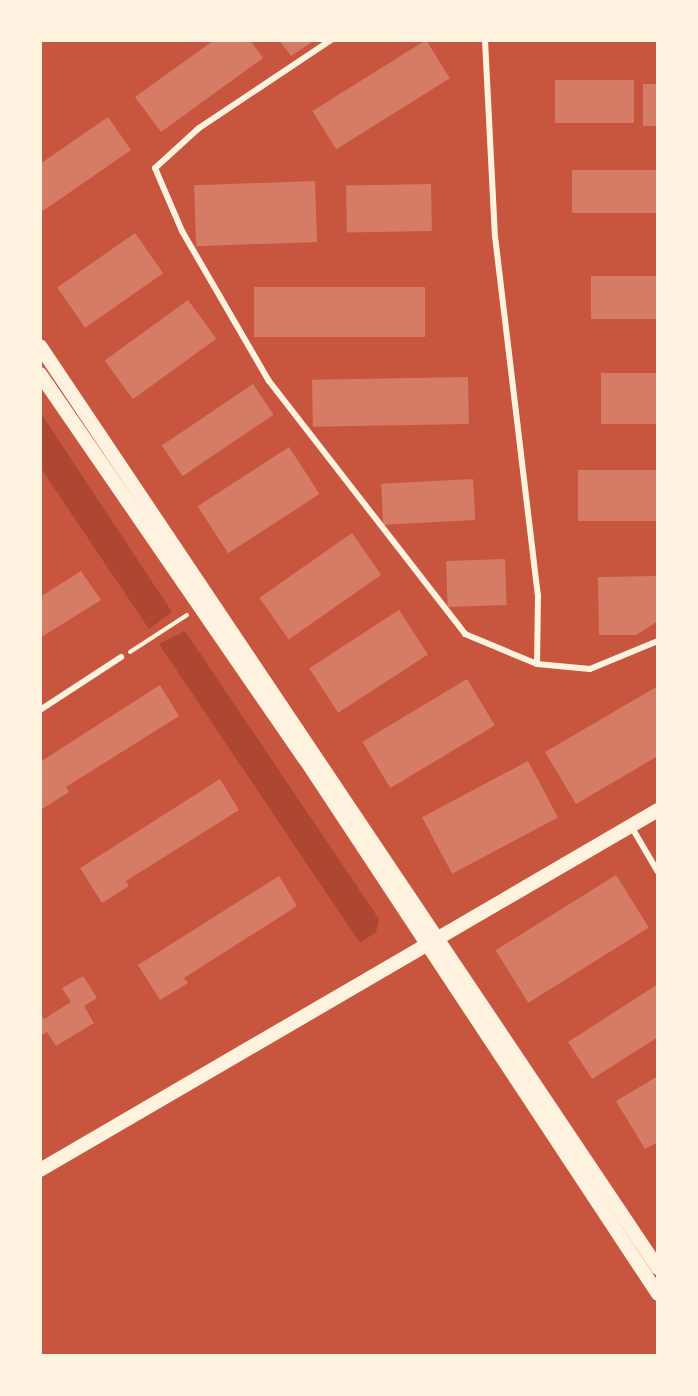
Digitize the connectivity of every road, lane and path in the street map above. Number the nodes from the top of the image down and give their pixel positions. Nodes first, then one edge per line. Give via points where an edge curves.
1 (331, 40) edge
2 (485, 40) edge
3 (40, 346) edge
4 (40, 374) edge
5 (200, 606) junction
6 (658, 641) edge
7 (121, 657) joint
8 (537, 664) junction
9 (40, 710) edge
10 (658, 810) edge
11 (631, 826) junction
12 (658, 872) edge
13 (431, 943) junction
14 (40, 1170) edge
15 (658, 1268) edge
16 (658, 1294) edge

1 - 8 lane via 199,128 155,168 182,231 269,381 465,634
2 - 8 lane via 495,236 538,595
3 - 13 street
4 - 5 street
5 - 7 path
5 - 13 street
6 - 8 lane via 590,669
7 - 9 lane
10 - 11 street
11 - 12 lane
11 - 13 street
13 - 14 street
13 - 15 street
13 - 16 street

